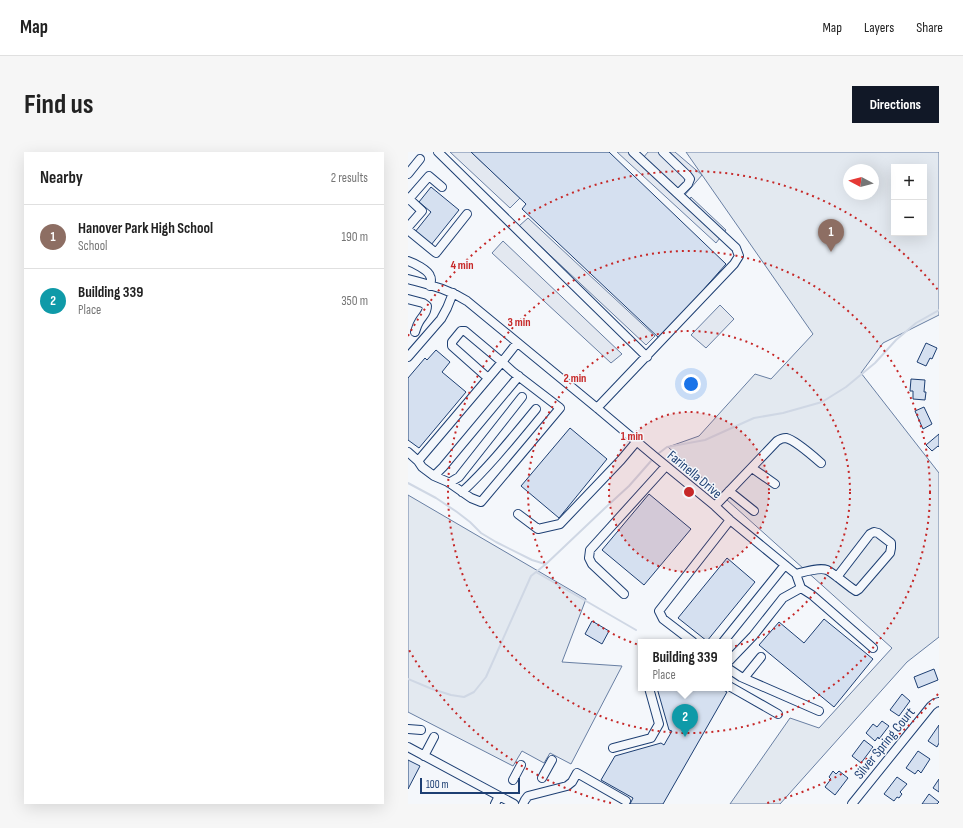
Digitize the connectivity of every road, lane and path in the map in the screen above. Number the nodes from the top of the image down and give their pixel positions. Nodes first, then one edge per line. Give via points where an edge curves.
1 (438, 152) edge
2 (634, 152) edge
3 (663, 152) edge
4 (420, 159) dead end
5 (408, 174) edge
6 (442, 187) dead end
7 (678, 194) junction
8 (408, 199) edge
9 (466, 214) dead end
10 (408, 227) edge
11 (408, 230) edge
12 (408, 261) edge
13 (408, 279) edge
14 (430, 286) junction
15 (452, 293) junction
16 (408, 299) edge
17 (411, 331) edge
18 (425, 337) junction
19 (517, 343) junction
20 (408, 357) edge
21 (646, 357) junction
22 (502, 362) junction
23 (519, 376) junction
24 (488, 378) junction
25 (522, 397) dead end
26 (597, 408) junction
27 (536, 409) dead end
28 (637, 441) junction
29 (408, 452) edge
30 (418, 461) junction
31 (821, 462) dead end
32 (666, 466) junction
33 (752, 468) junction
34 (434, 476) junction
35 (449, 484) junction
36 (775, 484) dead end
37 (729, 491) junction
38 (462, 492) junction
39 (715, 506) junction
40 (754, 511) dead end
41 (518, 514) dead end
42 (730, 520) junction
43 (785, 565) junction
44 (796, 574) junction
45 (837, 577) junction
46 (801, 588) junction
47 (624, 594) dead end
48 (689, 639) edge
49 (724, 639) edge
50 (874, 648) dead end
51 (761, 657) dead end
52 (732, 658) edge
53 (732, 671) edge
54 (744, 678) junction
55 (732, 688) edge
56 (650, 691) edge
57 (939, 702) edge
58 (819, 711) dead end
59 (778, 714) dead end
60 (408, 729) edge
61 (421, 730) dead end
62 (434, 737) dead end
63 (613, 748) dead end
64 (409, 750) edge
65 (424, 756) junction
66 (552, 760) dead end
67 (521, 766) dead end
68 (542, 778) dead end
69 (513, 780) dead end
70 (499, 796) junction
71 (626, 801) dead end
72 (495, 804) edge
73 (514, 804) edge
74 (523, 804) edge
75 (852, 804) edge

1 - 21 street
2 - 7 street
3 - 7 street via 690,179
4 - 5 street
6 - 8 street via 429,176
7 - 21 street via 736,248 739,256
8 - 10 street via 422,211
9 - 11 street via 436,253
12 - 14 street via 414,262 429,274
13 - 14 street, Farinella Drive
14 - 15 street, Farinella Drive
15 - 18 street via 444,315
15 - 19 street, Farinella Drive via 467,301
16 - 17 street via 427,306 425,314
17 - 18 street
18 - 20 street
19 - 22 street
19 - 26 street, Farinella Drive
21 - 26 street
22 - 23 street
22 - 24 street
22 - 24 street via 465,331 461,331 452,342 452,346
23 - 34 street
23 - 38 street via 560,408 481,502
24 - 30 street
25 - 35 street via 458,477
26 - 28 street, Farinella Drive
27 - 38 street
28 - 32 street, Farinella Drive
28 - 41 street via 560,524 538,529
29 - 30 street
30 - 34 street via 422,468
31 - 33 street via 796,443 782,438
32 - 39 street, Farinella Drive
32 - 47 street via 590,550 589,558 592,564
33 - 36 street
33 - 37 street
34 - 35 street
35 - 38 street
37 - 39 street
37 - 40 street
39 - 42 street, Farinella Drive
42 - 43 street, Farinella Drive
42 - 48 street via 659,611 663,619
43 - 44 street, Farinella Drive
43 - 49 street
44 - 45 street via 828,570
44 - 46 street
45 - 45 street via 856,591 890,553 891,543 878,533 870,534
46 - 50 street
46 - 52 street via 783,598
51 - 54 street
53 - 54 street
54 - 58 street
55 - 59 street
56 - 63 street via 659,724 651,738
57 - 75 street, Silver Spring Court via 931,706
60 - 61 street
62 - 65 street
64 - 65 street
65 - 70 street
66 - 68 street
67 - 69 street
70 - 72 street
70 - 73 street
71 - 74 street via 577,773 567,786 528,796

